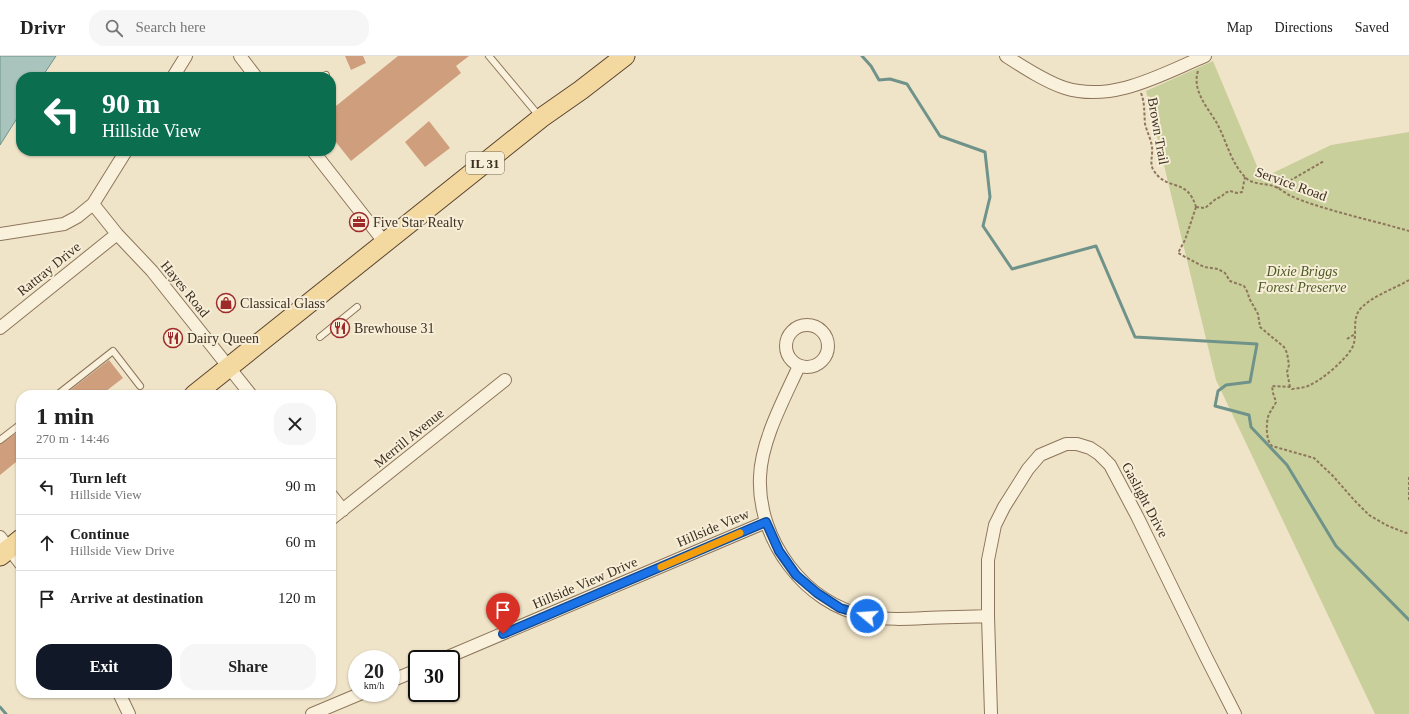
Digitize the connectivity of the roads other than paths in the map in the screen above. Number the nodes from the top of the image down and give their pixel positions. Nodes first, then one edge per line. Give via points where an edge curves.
1 (186, 56) edge
2 (240, 56) edge
3 (489, 56) edge
4 (625, 56) edge
5 (1006, 56) edge
6 (1205, 56) edge
7 (176, 72) edge
8 (252, 72) edge
9 (541, 118) junction
10 (123, 156) edge
11 (317, 156) edge
12 (93, 204) junction
13 (0, 234) edge
14 (117, 234) junction
15 (385, 243) junction
16 (357, 306) dead end
17 (0, 328) edge
18 (320, 337) dead end
19 (228, 366) junction
20 (799, 366) dead end
21 (505, 380) dead end
22 (140, 386) dead end
23 (63, 390) edge
24 (200, 390) edge
25 (247, 390) edge
26 (16, 428) edge
27 (0, 440) edge
28 (336, 501) edge
29 (343, 510) junction
30 (336, 515) edge
31 (766, 522) junction
32 (7, 545) edge
33 (16, 557) edge
34 (671, 562) joint
35 (988, 616) junction
36 (460, 652) edge
37 (121, 698) edge
38 (348, 699) edge
39 (129, 714) edge
40 (312, 714) edge
41 (991, 714) edge
42 (1235, 714) edge

1 - 7 street
2 - 8 street
3 - 9 lane
4 - 9 main road, IL 31
5 - 6 street via 1065,88 1091,93 1121,90
9 - 15 main road, IL 31
10 - 12 street
11 - 15 street
12 - 13 street via 64,224
12 - 14 street, Hayes Road
14 - 17 street, Rattray Drive
14 - 19 street, Hayes Road via 152,271
15 - 19 main road, IL 31
16 - 18 lane
19 - 24 main road, IL 31
19 - 25 street, Hayes Road
20 - 31 street via 771,430 763,458 760,476 761,500
21 - 29 street, Merrill Avenue
22 - 23 lane via 113,351
26 - 27 lane
28 - 29 street
29 - 30 street, Merrill Avenue
31 - 34 street, Hillside View
31 - 35 street via 779,551 796,575 840,608 867,616 898,619
32 - 33 street
34 - 36 street, Hillside View Drive
35 - 41 street, Gaslight Drive
35 - 42 street, Gaslight Drive via 988,560 995,525 1004,507 1040,455 1066,444 1090,448 1110,465 1138,516
37 - 39 street
38 - 40 street

